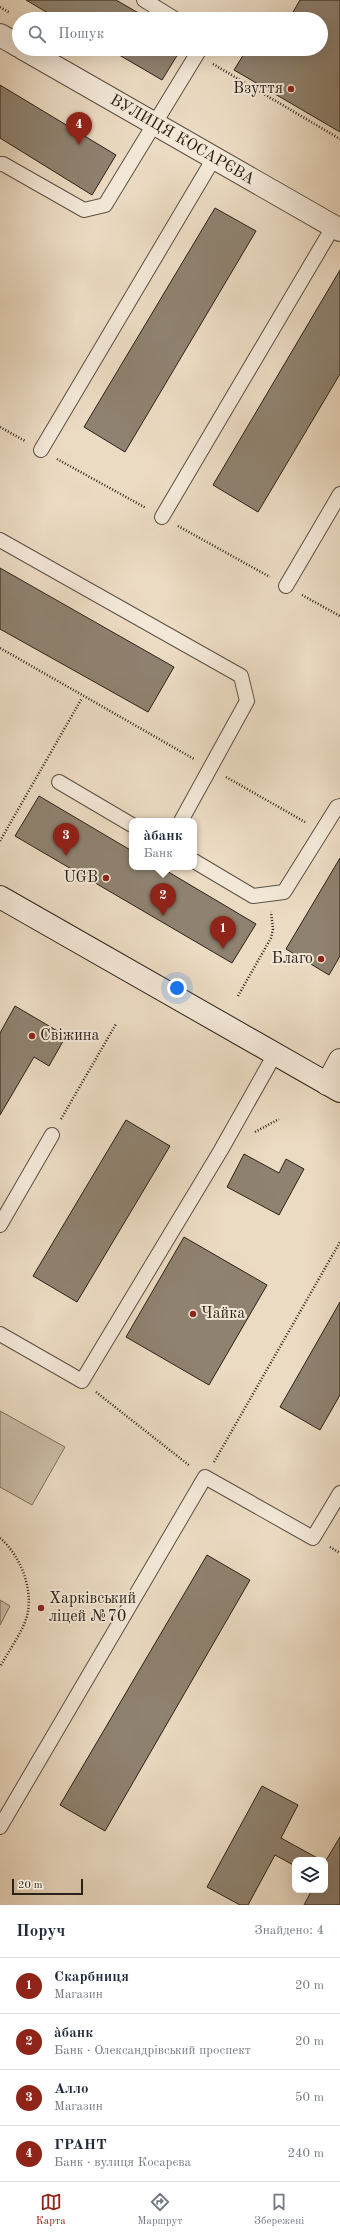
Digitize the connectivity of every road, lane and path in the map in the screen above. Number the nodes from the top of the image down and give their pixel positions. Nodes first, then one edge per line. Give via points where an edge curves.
1 (144, 0) edge
2 (164, 12) edge
3 (0, 35) edge
4 (12, 42) edge
5 (36, 56) edge
6 (197, 56) edge
7 (205, 56) edge
8 (155, 124) junction
9 (340, 139) edge
10 (214, 158) junction
11 (0, 164) edge
12 (337, 229) edge
13 (41, 450) dead end
14 (340, 494) edge
15 (162, 517) dead end
16 (0, 540) edge
17 (286, 586) dead end
18 (0, 648) edge
19 (82, 698) dead end
20 (210, 768) junction
21 (59, 782) dead end
22 (340, 806) edge
23 (184, 818) edge
24 (129, 823) edge
25 (322, 832) junction
26 (0, 841) edge
27 (197, 863) edge
28 (270, 894) junction
29 (0, 897) edge
30 (238, 996) dead end
31 (116, 1024) dead end
32 (275, 1054) junction
33 (340, 1060) edge
34 (334, 1088) edge
35 (52, 1135) joint
36 (0, 1225) edge
37 (340, 1242) edge
38 (0, 1334) edge
39 (82, 1381) junction
40 (205, 1477) junction
41 (340, 1493) edge
42 (0, 1538) edge
43 (0, 1667) edge
44 (0, 1827) edge

1 - 2 lane
3 - 4 street
5 - 8 street, ВУЛИЦЯ КОСАРЄВА
6 - 8 lane
7 - 9 path
8 - 10 street, ВУЛИЦЯ КОСАРЄВА
8 - 11 lane via 105,205 84,210
10 - 12 street, ВУЛИЦЯ КОСАРЄВА
10 - 13 lane
12 - 15 lane
14 - 17 lane
16 - 20 lane via 241,676 247,701
18 - 20 path
19 - 26 path
20 - 23 lane
20 - 25 path
21 - 24 lane
22 - 25 lane via 337,806
25 - 28 lane via 284,892
27 - 28 lane via 253,896
28 - 30 path via 270,938
29 - 32 street
31 - 35 path
32 - 34 street
32 - 39 lane via 221,1150
33 - 34 street
35 - 36 lane
37 - 40 path
38 - 39 lane
39 - 40 path
40 - 41 lane via 313,1538
40 - 44 lane
42 - 43 path via 10,1546 20,1564 29,1603 27,1617

